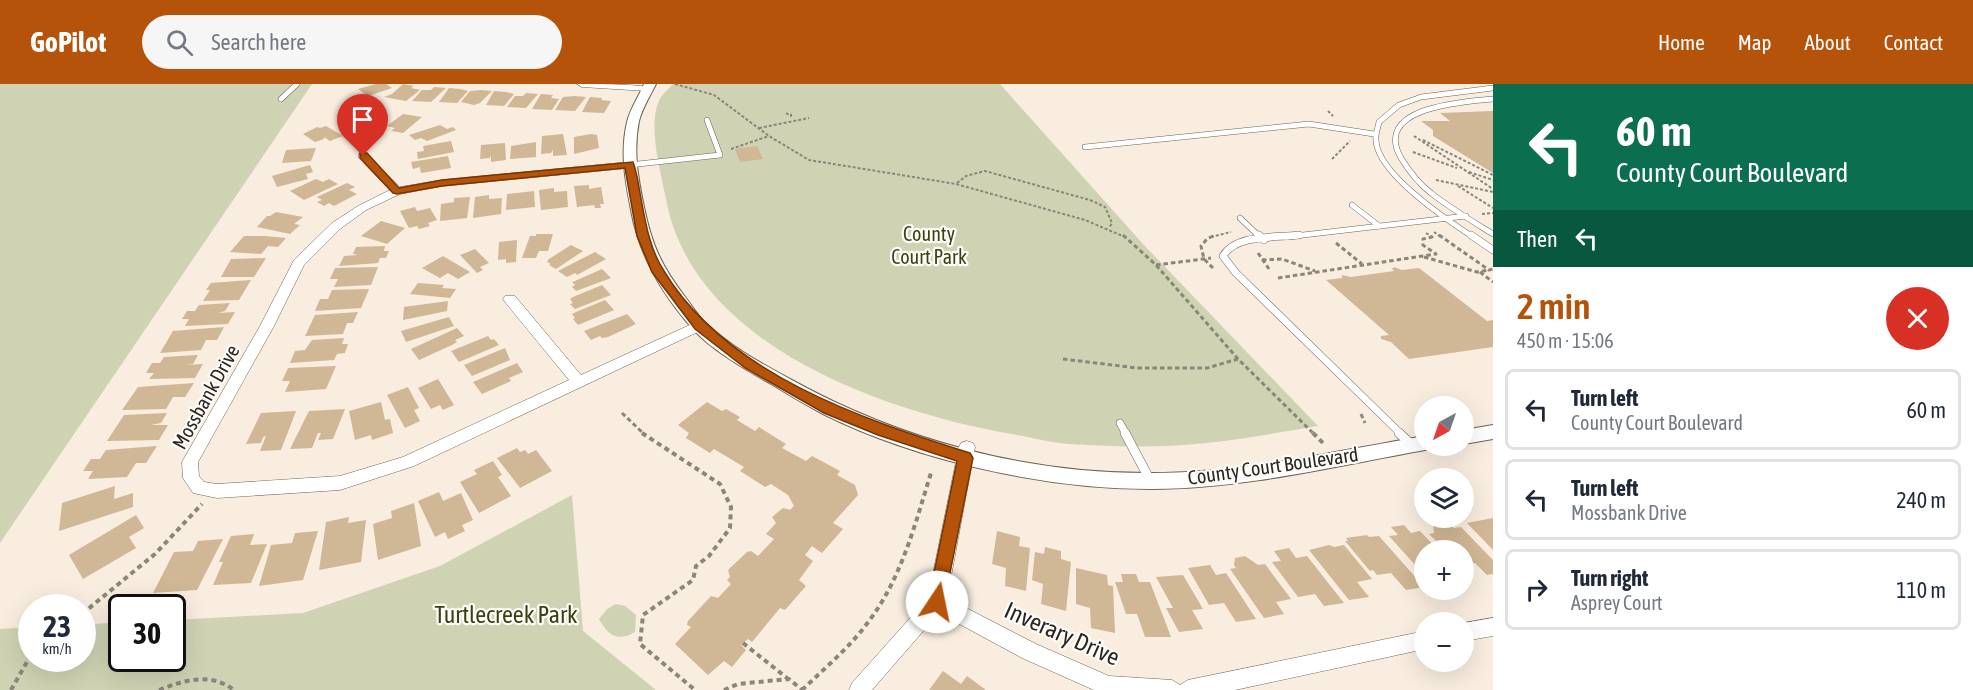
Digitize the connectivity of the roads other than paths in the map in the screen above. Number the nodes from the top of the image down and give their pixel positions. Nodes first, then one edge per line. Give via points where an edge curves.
1 (297, 84) edge
2 (582, 84) edge
3 (648, 86) edge
4 (1493, 88) edge
5 (281, 99) dead end
6 (1493, 99) edge
7 (707, 120) dead end
8 (1374, 134) junction
9 (1085, 147) dead end
10 (363, 156) dead end
11 (629, 165) junction
12 (397, 191) junction
13 (1352, 205) dead end
14 (1466, 216) junction
15 (1240, 218) dead end
16 (1447, 218) junction
17 (1379, 226) junction
18 (1493, 234) edge
19 (1264, 240) junction
20 (1493, 250) edge
21 (510, 299) dead end
22 (699, 326) junction
23 (579, 382) junction
24 (1120, 423) dead end
25 (1493, 432) edge
26 (1414, 437) edge
27 (1474, 439) edge
28 (1414, 449) edge
29 (966, 452) junction
30 (1151, 481) junction
31 (937, 602) junction
32 (1493, 627) edge
33 (1474, 630) edge
34 (1414, 642) edge
35 (859, 690) edge
36 (1172, 690) edge
37 (1188, 690) edge

1 - 5 lane
2 - 3 street
3 - 11 street, County Court Boulevard via 633,120
4 - 8 lane via 1400,104 1382,117
6 - 14 lane via 1446,104 1423,111 1407,118 1394,138 1405,165 1416,178
7 - 11 lane via 720,155
8 - 9 lane via 1309,124
8 - 16 lane via 1374,142 1392,174
10 - 12 street
11 - 12 street, Mossbank Drive via 454,181
11 - 22 street, County Court Boulevard via 643,236 654,263
12 - 23 street, Mossbank Drive via 336,226 298,264 190,462 191,478 199,488 217,491 340,483 408,462
13 - 17 lane
14 - 16 lane
14 - 18 lane
15 - 19 lane
16 - 17 lane
16 - 20 lane
17 - 19 lane
19 - 26 lane via 1229,246 1223,256 1236,273
21 - 23 street
22 - 23 street, Mossbank Drive
22 - 29 street, County Court Boulevard via 749,364 829,409 883,432
24 - 30 lane
25 - 27 street
28 - 30 street, County Court Boulevard via 1224,477
29 - 30 street, County Court Boulevard via 1027,470
29 - 31 street
31 - 35 street
31 - 36 street, Inverary Drive via 1029,651 1108,686
32 - 33 street
34 - 37 street

